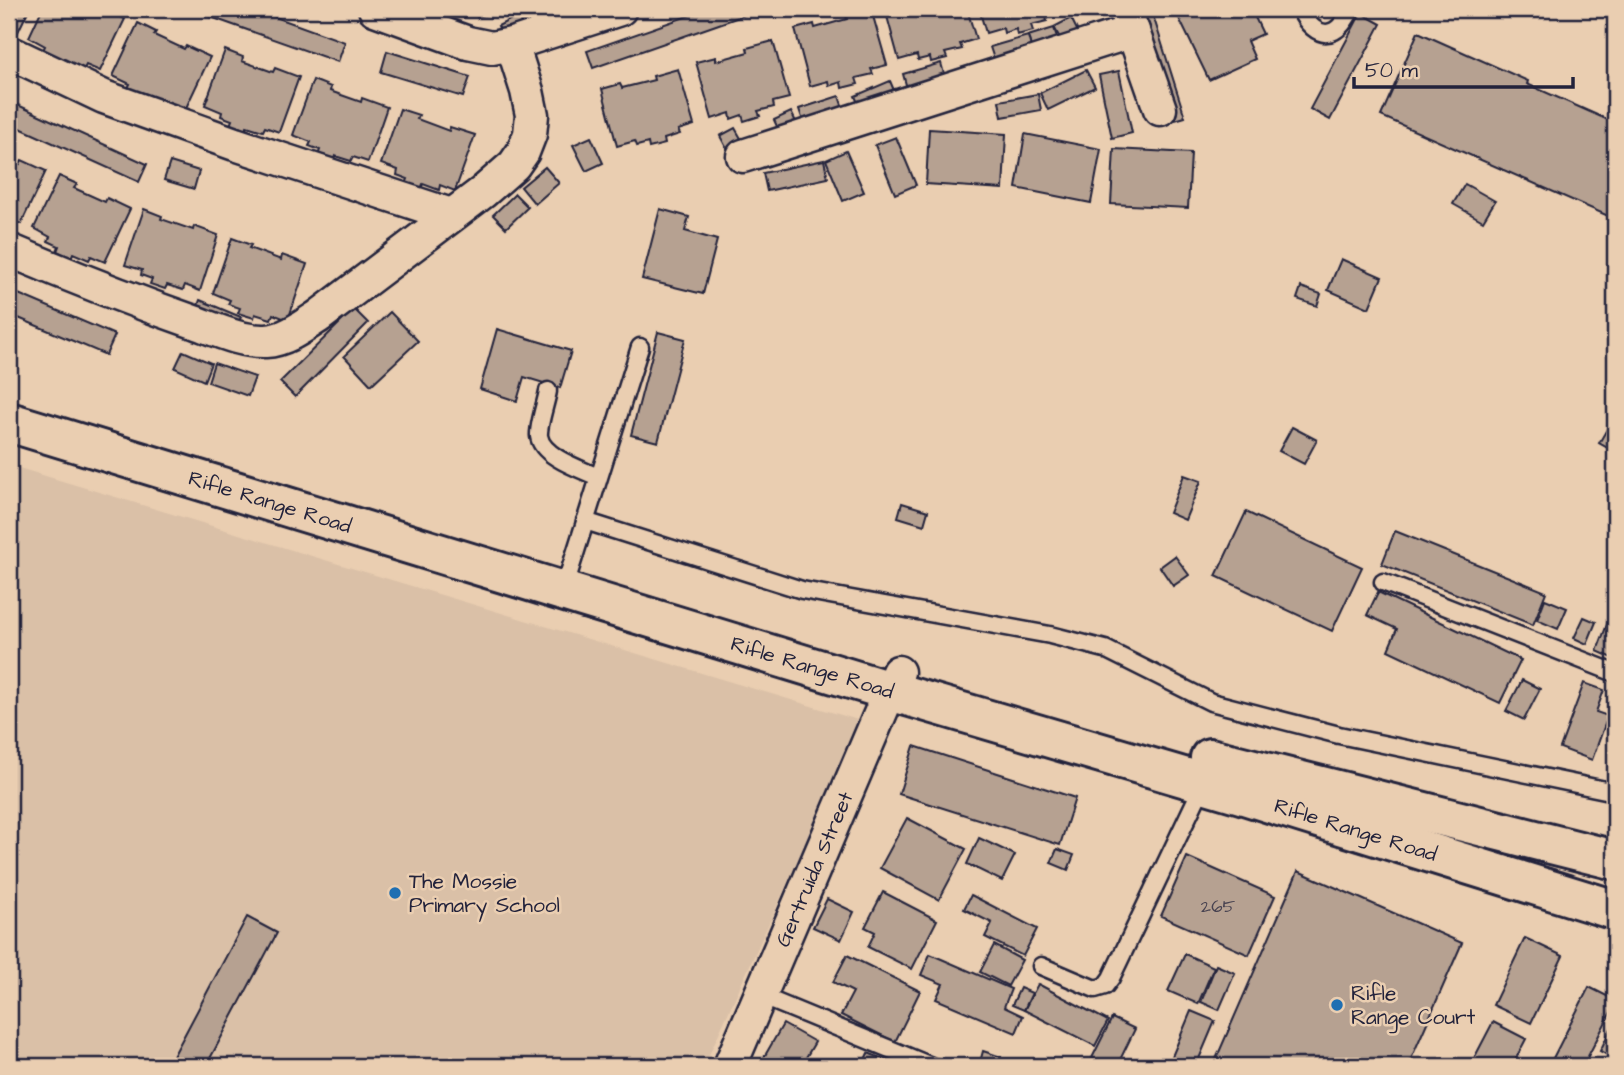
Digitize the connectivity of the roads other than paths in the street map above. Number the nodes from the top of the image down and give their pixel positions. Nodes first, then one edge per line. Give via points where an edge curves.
1 (375, 9) edge
2 (620, 9) edge
3 (1300, 9) edge
4 (1352, 9) edge
5 (1129, 20) edge
6 (512, 44) junction
7 (9, 52) edge
8 (1160, 109) dead end
9 (743, 156) dead end
10 (452, 215) junction
11 (9, 250) edge
12 (640, 347) dead end
13 (548, 391) dead end
14 (9, 403) edge
15 (9, 422) edge
16 (598, 477) junction
17 (585, 521) junction
18 (569, 573) junction
19 (1383, 582) dead end
20 (1615, 673) edge
21 (894, 681) junction
22 (1203, 783) junction
23 (1615, 792) edge
24 (1615, 860) edge
25 (1615, 910) edge
26 (1041, 966) dead end
27 (761, 996) junction
28 (730, 1066) edge
29 (931, 1066) edge

1 - 6 street via 468,43 492,48
2 - 6 street
3 - 4 lane via 1308,24 1328,32 1335,31
5 - 8 street
5 - 9 street
6 - 10 street via 532,115 530,134 514,165
7 - 10 street via 104,97
10 - 11 street via 319,316 267,341 238,337 191,321
12 - 16 lane
13 - 16 lane via 539,435 543,447 554,457
14 - 18 main road, Rifle Range Road
15 - 21 main road, Rifle Range Road
16 - 17 lane
17 - 18 lane
17 - 23 lane via 802,590 1105,649 1211,702 1339,735
18 - 21 main road, Rifle Range Road
19 - 20 lane
21 - 22 main road, Rifle Range Road
21 - 24 main road, Rifle Range Road
21 - 27 street, Gertruida Street
22 - 25 main road, Rifle Range Road
22 - 26 lane via 1105,986 1095,989
27 - 28 street, Gertruida Street
27 - 29 lane

